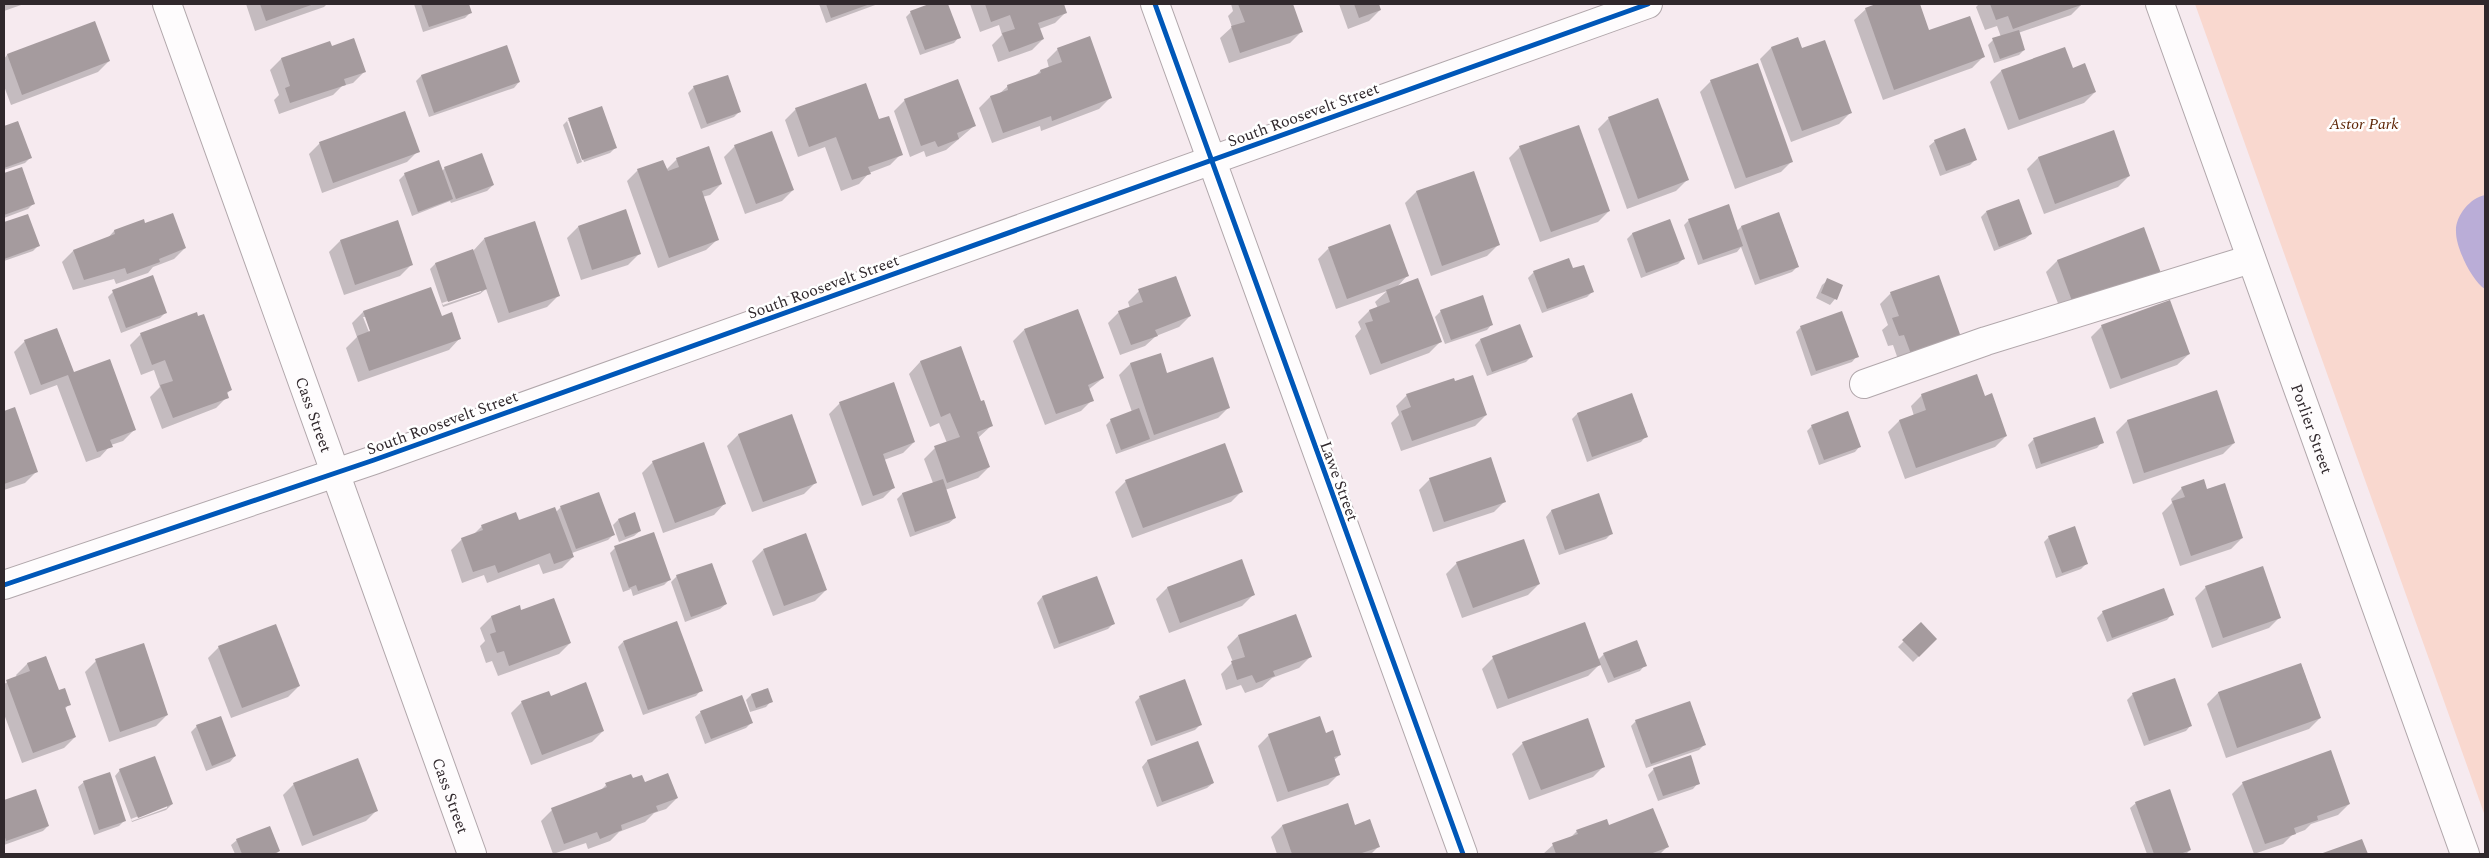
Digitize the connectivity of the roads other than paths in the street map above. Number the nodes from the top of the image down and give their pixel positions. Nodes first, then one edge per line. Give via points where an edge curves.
1 (167, 4) edge
2 (1154, 4) edge
3 (1648, 4) edge
4 (2160, 4) edge
5 (1210, 161) junction
6 (2251, 259) junction
7 (1864, 384) dead end
8 (335, 473) junction
9 (4, 585) edge
10 (472, 854) edge
11 (1463, 854) edge
12 (2465, 854) edge

1 - 8 street, Cass Street
2 - 5 street, Lawe Street
3 - 5 street, South Roosevelt Street
4 - 6 street, Porlier Street
5 - 8 street, South Roosevelt Street
5 - 11 street, Lawe Street
6 - 7 street via 1986,341
6 - 12 street, Porlier Street
8 - 9 street, South Roosevelt Street
8 - 10 street, Cass Street

